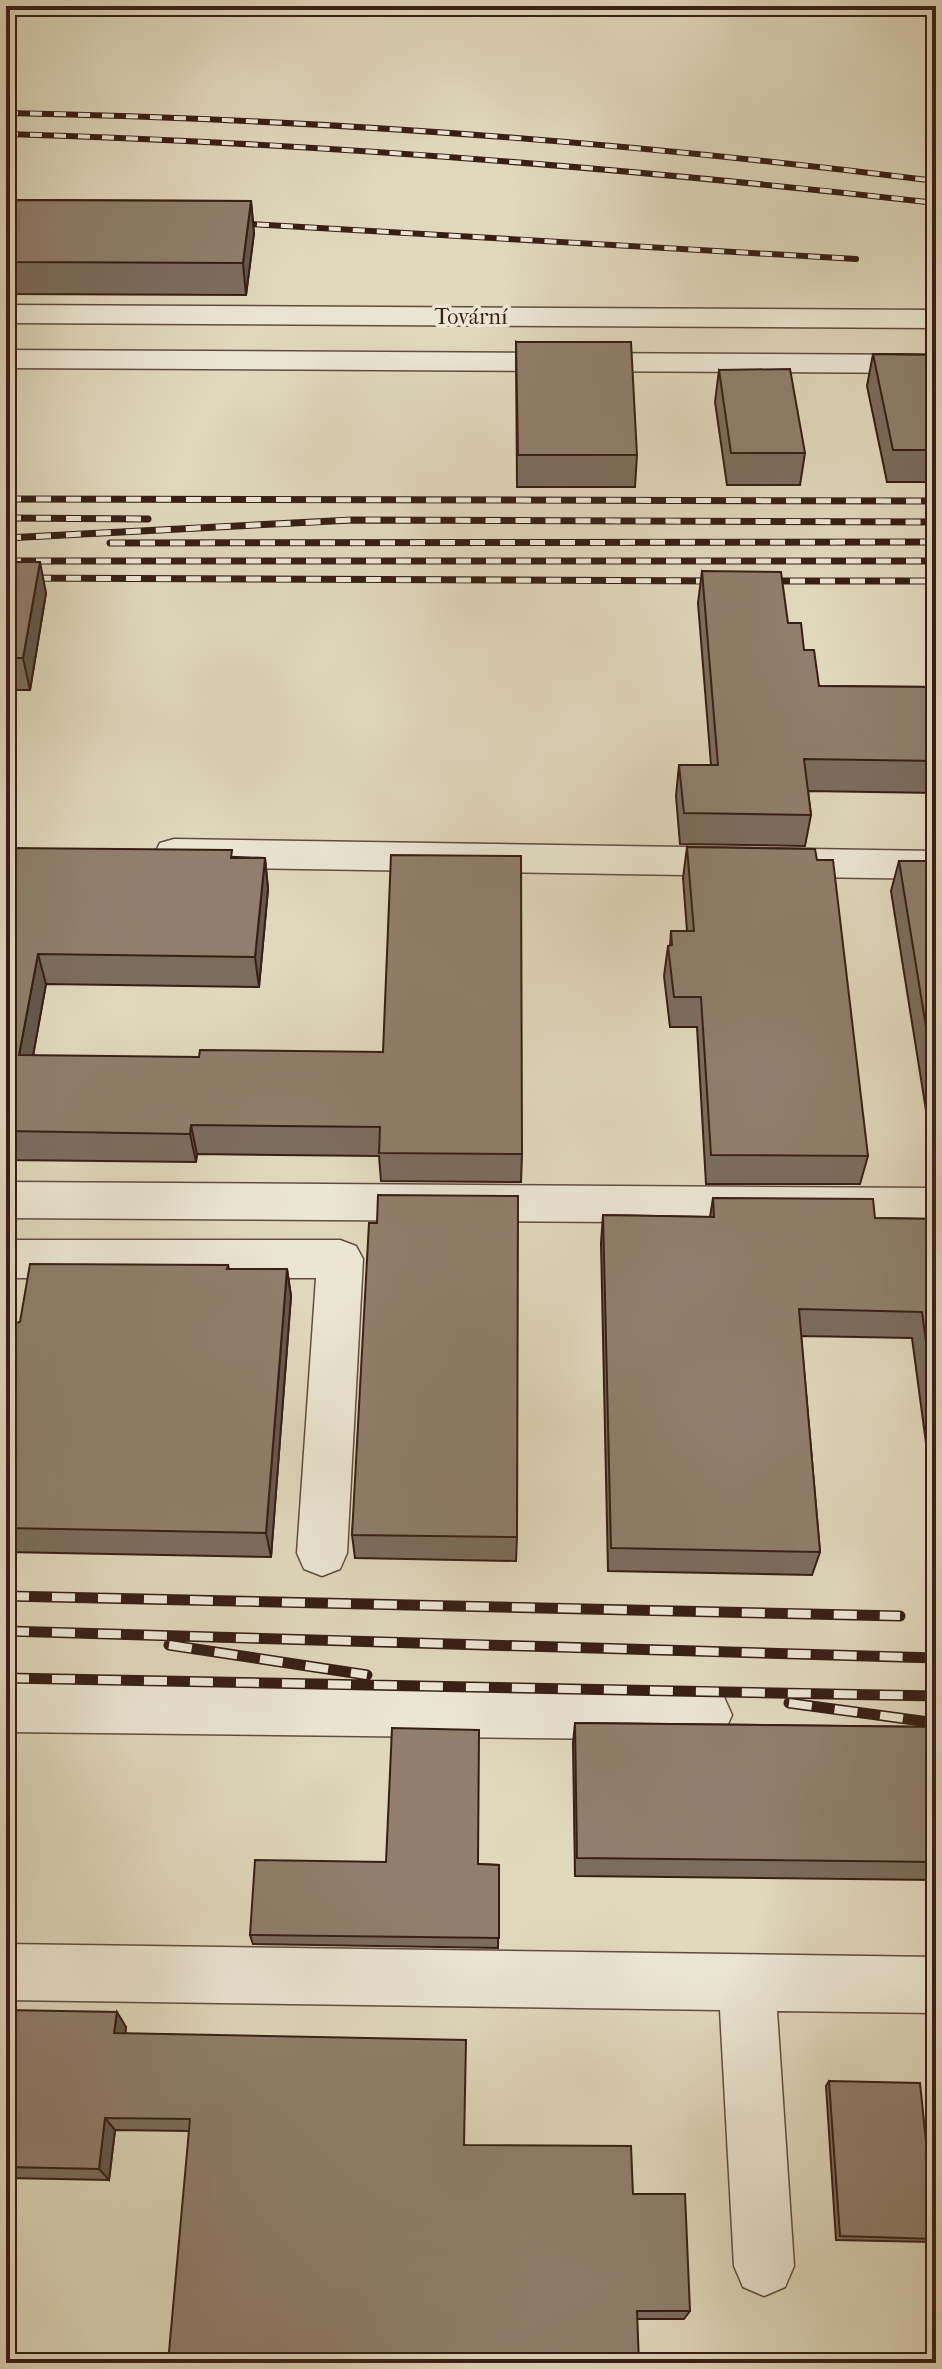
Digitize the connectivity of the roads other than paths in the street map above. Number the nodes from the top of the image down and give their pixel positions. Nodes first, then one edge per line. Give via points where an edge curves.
1 (6, 314) edge
2 (936, 319) edge
3 (6, 359) edge
4 (936, 364) edge
5 (132, 853) edge
6 (936, 865) edge
7 (6, 1200) edge
8 (936, 1206) edge
9 (6, 1259) edge
10 (322, 1553) dead end
11 (6, 1707) edge
12 (706, 1715) dead end
13 (6, 1972) edge
14 (747, 1982) junction
15 (936, 1985) edge
16 (764, 2266) dead end

1 - 2 street, Tovární
3 - 4 street
5 - 6 street
7 - 8 street
9 - 10 street via 340,1259
11 - 12 street
13 - 14 street
14 - 15 street
14 - 16 street

